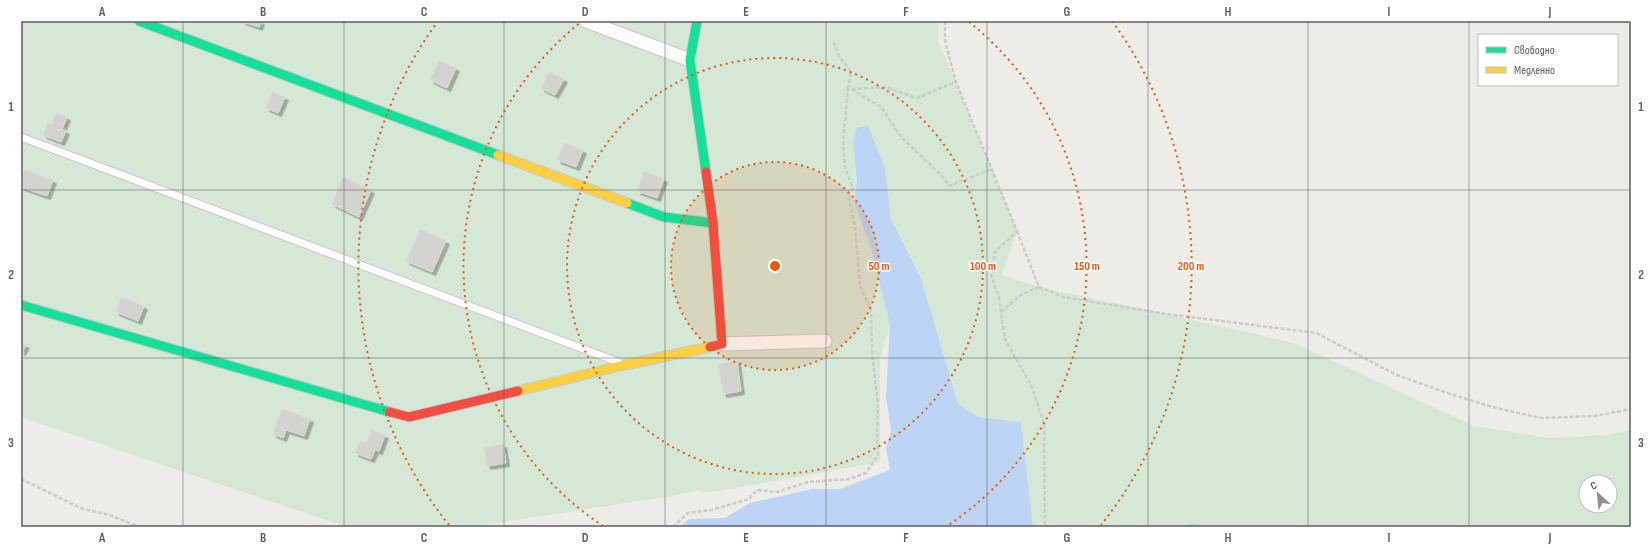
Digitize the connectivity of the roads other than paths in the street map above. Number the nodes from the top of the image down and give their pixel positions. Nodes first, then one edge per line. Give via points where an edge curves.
1 (139, 21) edge
2 (586, 21) edge
3 (697, 21) edge
4 (690, 60) junction
5 (21, 137) edge
6 (713, 223) junction
7 (21, 305) edge
8 (825, 341) dead end
9 (722, 344) junction
10 (624, 365) junction

1 - 6 street via 664,217
2 - 4 street
3 - 4 street
4 - 6 street
5 - 10 lane
6 - 9 street
7 - 10 street via 410,417
8 - 9 street
9 - 10 street

